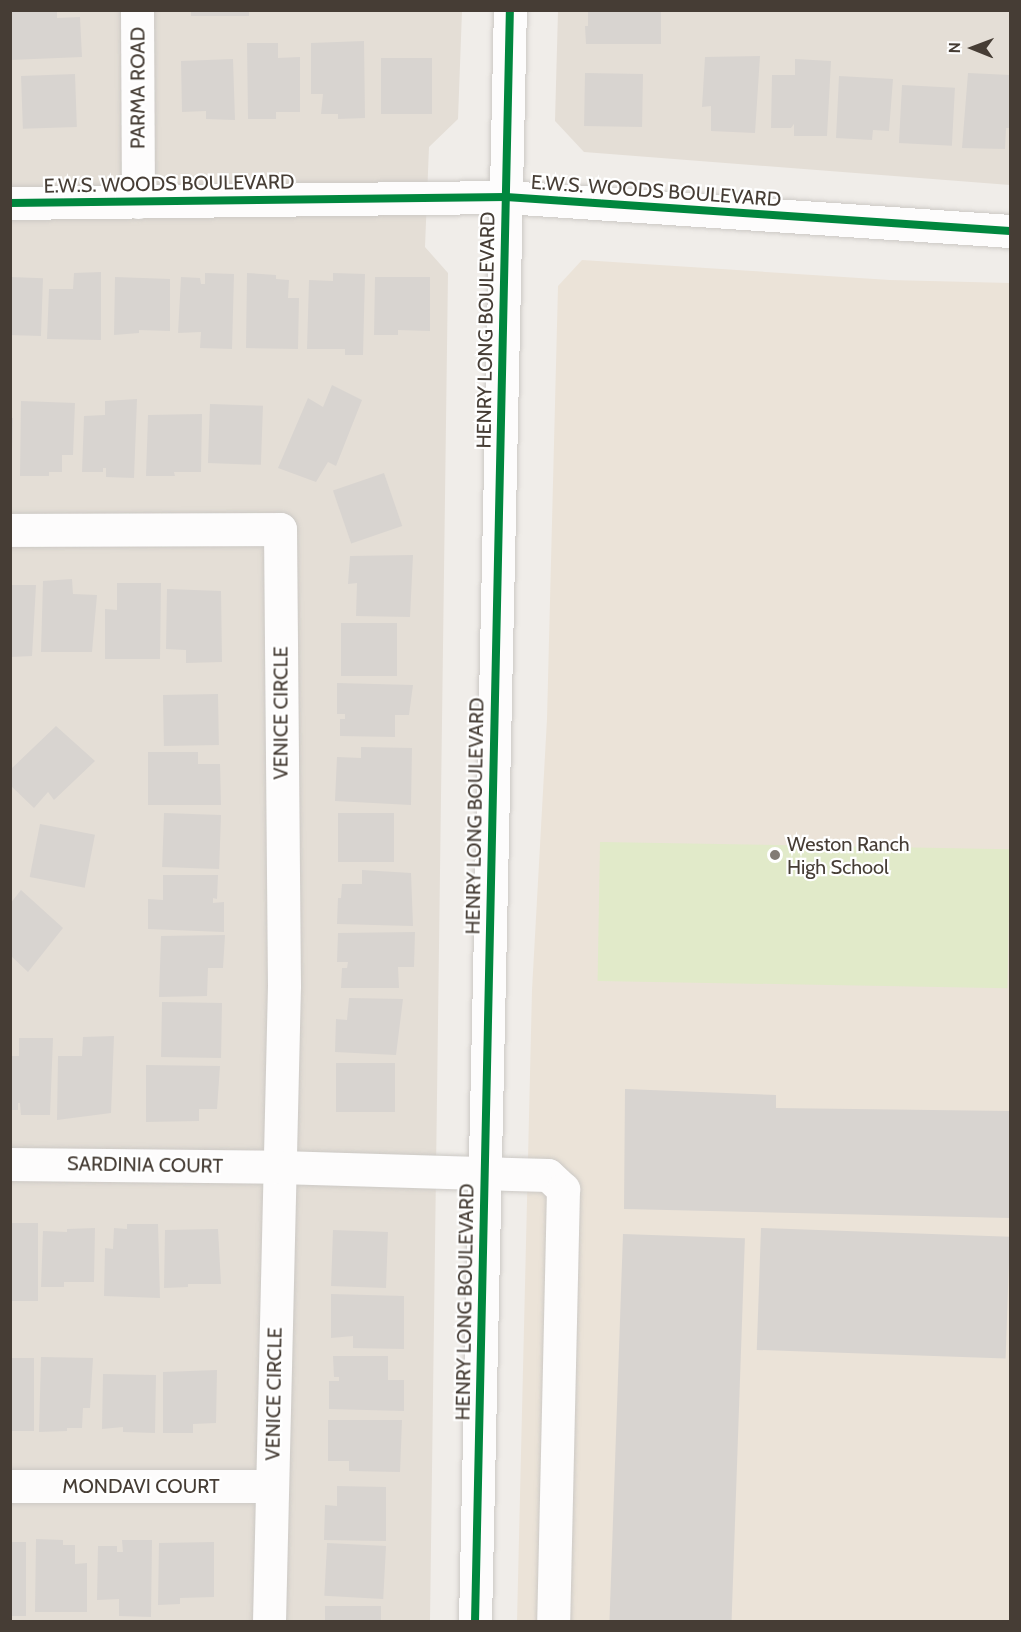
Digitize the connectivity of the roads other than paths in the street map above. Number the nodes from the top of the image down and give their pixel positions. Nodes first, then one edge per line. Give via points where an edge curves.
1 (137, 10) edge
2 (510, 10) edge
3 (506, 197) junction
4 (138, 202) junction
5 (10, 203) edge
6 (1011, 231) edge
7 (10, 531) edge
8 (10, 1164) edge
9 (279, 1167) junction
10 (485, 1172) junction
11 (10, 1486) edge
12 (272, 1486) junction
13 (269, 1622) edge
14 (474, 1622) edge
15 (553, 1622) edge

1 - 4 street, PARMA ROAD
2 - 3 street, HENRY LONG BOULEVARD
3 - 4 street, E.W.S. WOODS BOULEVARD
3 - 6 street, E.W.S. WOODS BOULEVARD
3 - 10 street, HENRY LONG BOULEVARD
4 - 5 street, E.W.S. WOODS BOULEVARD
7 - 9 street, VENICE CIRCLE via 280,529 284,985
8 - 9 street, SARDINIA COURT
9 - 10 street
9 - 12 street, VENICE CIRCLE
10 - 14 street, HENRY LONG BOULEVARD
10 - 15 street via 548,1175 563,1189
11 - 12 street, MONDAVI COURT
12 - 13 street, VENICE CIRCLE

